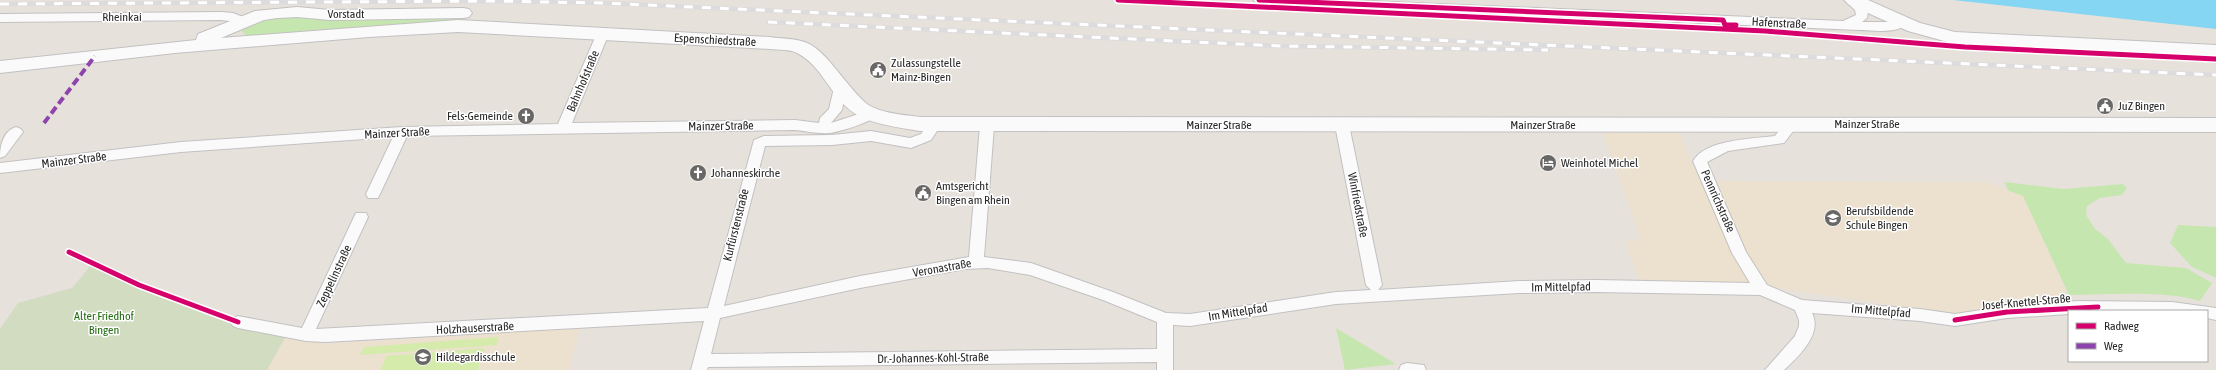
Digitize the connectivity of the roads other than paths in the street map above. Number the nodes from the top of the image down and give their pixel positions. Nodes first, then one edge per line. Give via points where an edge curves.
1 (1259, 0) edge
2 (1850, 0) edge
3 (1854, 0) edge
4 (1880, 0) edge
5 (0, 18) edge
6 (460, 20) junction
7 (1902, 22) junction
8 (239, 24) junction
9 (1844, 26) junction
10 (542, 31) joint
11 (603, 33) junction
12 (247, 41) junction
13 (175, 47) junction
14 (2132, 47) junction
15 (2216, 51) edge
16 (0, 66) edge
17 (840, 88) junction
18 (866, 111) junction
19 (825, 122) junction
20 (1786, 124) junction
21 (934, 125) junction
22 (1342, 125) junction
23 (2216, 125) edge
24 (795, 126) junction
25 (987, 126) junction
26 (564, 128) junction
27 (16, 132) dead end
28 (402, 132) junction
29 (0, 153) edge
30 (0, 168) edge
31 (373, 194) dead end
32 (361, 217) dead end
33 (976, 262) junction
34 (1374, 285) dead end
35 (1762, 289) junction
36 (1800, 306) junction
37 (2190, 310) edge
38 (713, 314) junction
39 (1165, 319) junction
40 (1955, 320) joint
41 (238, 322) dead end
42 (306, 335) junction
43 (1165, 362) edge
44 (700, 365) edge
45 (1407, 370) edge
46 (1418, 370) edge
47 (1773, 370) edge

1 - 9 street, Hafenstraße
2 - 9 street, Hafenstraße via 1863,14 1861,18
3 - 7 main road
4 - 14 main road via 1913,16 1947,26 2098,35
5 - 8 street, Rheinkai via 221,16 233,17 239,20
6 - 8 main road, Vorstadt via 297,12 261,15
6 - 10 main road, Vorstadt
6 - 12 main road, Vorstadt via 369,31
7 - 9 street, Hafenstraße via 1892,26
7 - 14 main road via 1941,35 1970,40
8 - 12 main road via 232,34 234,38
8 - 13 main road, Vorstadt via 212,36
10 - 11 main road, Espenschiedstraße
11 - 17 main road, Espenschiedstraße via 770,43 801,48 816,57
11 - 26 street, Bahnhofstraße
12 - 13 main road, Vorstadt
13 - 16 main road, Vorstadt
14 - 15 main road
17 - 18 main road, Espenschiedstraße
17 - 19 street via 835,110
18 - 19 street, Mainzer Straße
18 - 21 main road, Mainzer Straße via 892,120
18 - 24 street, Mainzer Straße via 852,122 829,128
19 - 24 street, Mainzer Straße
20 - 22 main road, Mainzer Straße
20 - 23 main road, Mainzer Straße
20 - 35 street, Pennrichstraße via 1787,130 1778,140 1718,148 1700,161 1739,253
21 - 25 main road, Mainzer Straße
21 - 38 street, Kurfürstenstraße via 926,137 911,143 872,136 759,143
22 - 25 main road, Mainzer Straße
22 - 34 street, Winfriedstraße
24 - 26 street, Mainzer Straße
25 - 33 street
26 - 28 street, Mainzer Straße
27 - 29 street
28 - 30 street, Mainzer Straße via 181,147
28 - 31 street
32 - 42 street, Zeppelinstraße
33 - 38 street, Veronastraße via 860,282
33 - 39 street, Veronastraße via 1002,263 1031,269
35 - 36 street, Im Mittelpfad
35 - 39 street, Im Mittelpfad via 1597,286 1519,288 1336,298 1190,320
36 - 40 street, Im Mittelpfad
36 - 47 street via 1807,319 1806,333
37 - 40 street, Josef-Knettel-Straße via 2078,307 2006,312
38 - 42 street, Holzhauserstraße via 348,336
38 - 44 street, Kurfürstenstraße
39 - 43 street
41 - 42 street, Holzhauserstraße
43 - 44 street, Dr.-Johannes-Kohl-Straße
45 - 46 street

